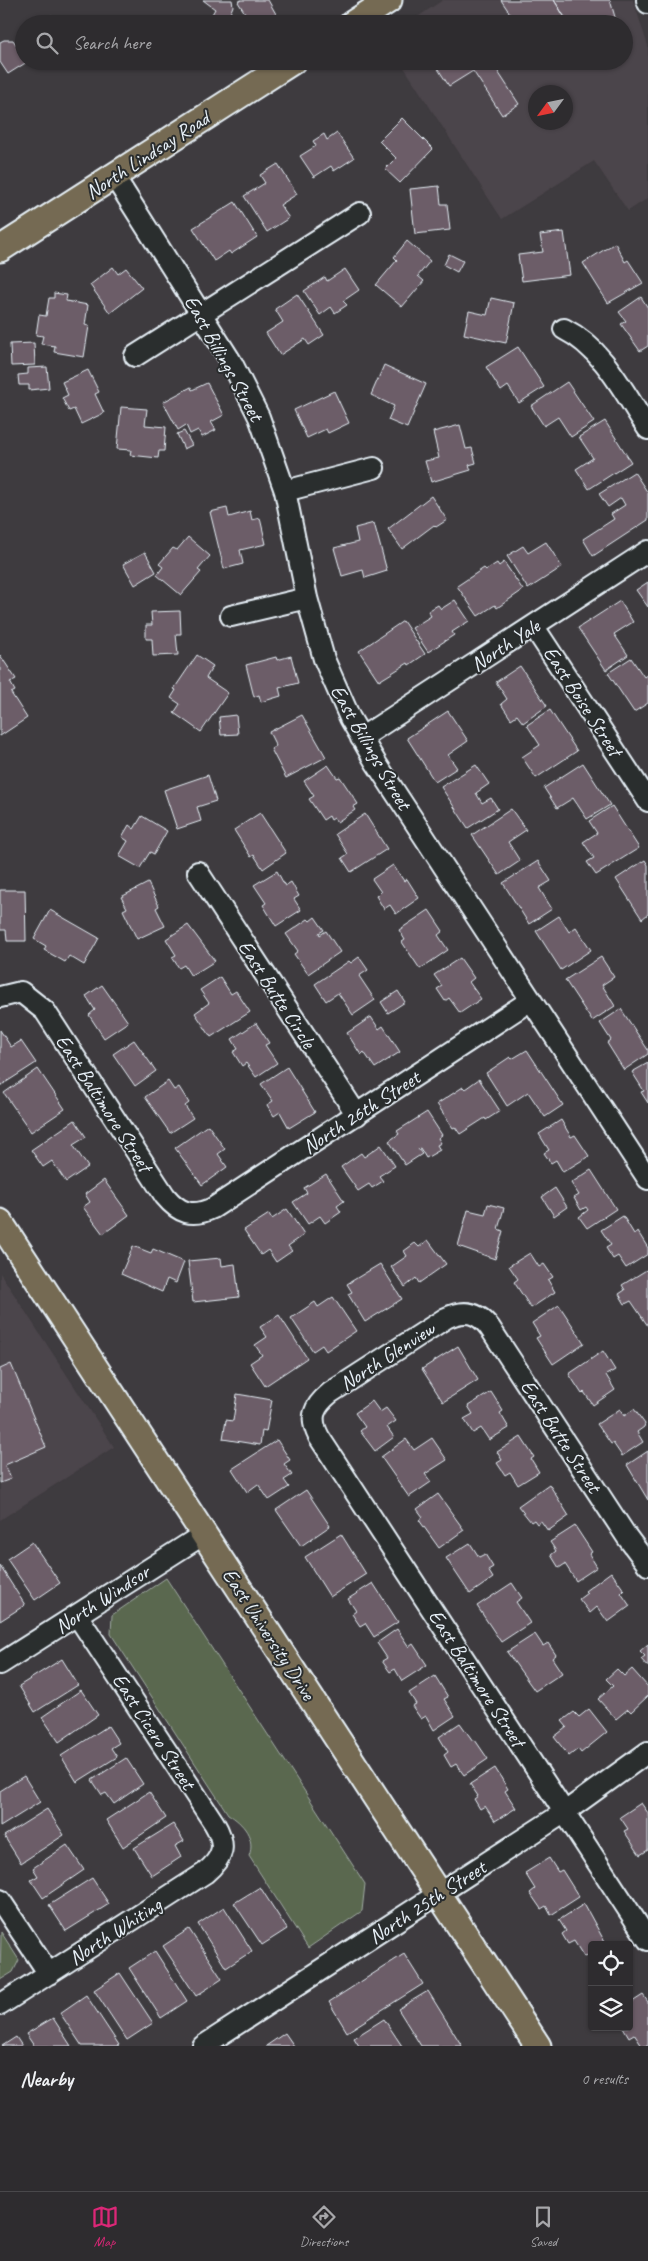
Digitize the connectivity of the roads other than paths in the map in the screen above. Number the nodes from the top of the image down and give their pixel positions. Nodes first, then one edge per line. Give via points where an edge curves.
1 (389, 0) edge
2 (366, 15) edge
3 (279, 70) edge
4 (114, 176) junction
5 (360, 212) dead end
6 (0, 250) edge
7 (201, 314) junction
8 (564, 329) dead end
9 (135, 356) dead end
10 (648, 429) edge
11 (374, 468) dead end
12 (285, 491) junction
13 (648, 551) edge
14 (307, 598) junction
15 (231, 616) dead end
16 (534, 627) junction
17 (361, 738) junction
18 (648, 801) edge
19 (198, 872) dead end
20 (0, 997) edge
21 (531, 1000) junction
22 (356, 1115) junction
23 (648, 1179) edge
24 (187, 1214) joint
25 (0, 1222) edge
26 (470, 1312) joint
27 (313, 1413) joint
28 (204, 1534) junction
29 (648, 1565) edge
30 (77, 1615) junction
31 (0, 1664) edge
32 (648, 1752) edge
33 (565, 1812) junction
34 (223, 1850) joint
35 (439, 1894) junction
36 (0, 1900) edge
37 (648, 1940) edge
38 (49, 1974) junction
39 (0, 2005) edge
40 (203, 2046) edge
41 (538, 2046) edge

1 - 2 main road
3 - 4 main road, North Lindsay Road
4 - 6 main road, North Lindsay Road
4 - 7 street, East Billings Street
5 - 7 street
7 - 9 street
7 - 12 street, East Billings Street via 232,363 259,417
8 - 10 street via 577,335 598,353
11 - 12 street
12 - 14 street, East Billings Street
13 - 16 street, North Yale
14 - 15 street
14 - 17 street, East Billings Street via 326,666
16 - 17 street, North Yale
16 - 18 street, East Boise Street
17 - 21 street, East Billings Street
19 - 22 street, East Butte Circle
20 - 24 street, East Baltimore Street via 21,992 45,1011 165,1196
21 - 22 street, North 26th Street
21 - 23 street, East Billings Street
22 - 24 street, North 26th Street via 213,1208 196,1215
25 - 28 main road, East University Drive
26 - 27 street, North Glenview via 446,1318 330,1393
26 - 29 street, East Butte Street via 490,1328
27 - 33 street, East Baltimore Street via 320,1437
28 - 30 street, North Windsor
28 - 35 main road, East University Drive
30 - 31 street, North Windsor
30 - 34 street, East Cicero Street via 214,1823
32 - 33 street, North 25th Street
33 - 35 street, North 25th Street
33 - 37 street, East Baltimore Street
34 - 38 street, North Whiting via 213,1867 205,1873
35 - 40 street, North 25th Street
35 - 41 main road, East University Drive
36 - 38 street
38 - 39 street, North Whiting

